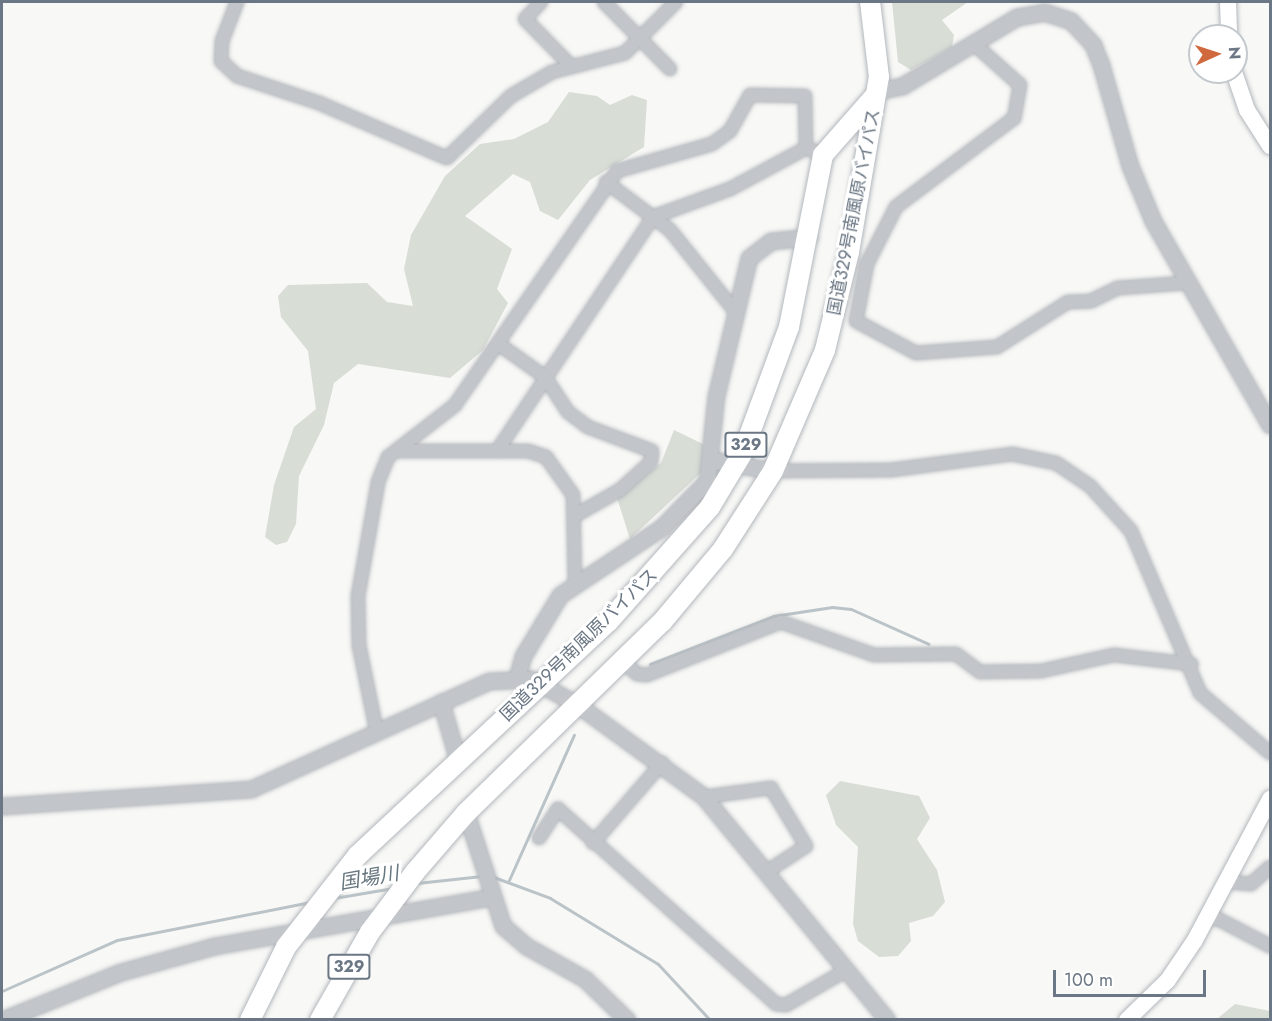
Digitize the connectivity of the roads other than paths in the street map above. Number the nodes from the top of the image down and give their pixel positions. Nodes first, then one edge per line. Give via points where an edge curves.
1 (237, 2) edge
2 (541, 2) edge
3 (604, 2) edge
4 (676, 2) edge
5 (870, 2) edge
6 (1228, 2) edge
7 (1229, 24) edge
8 (643, 40) junction
9 (973, 43) junction
10 (571, 66) junction
11 (670, 69) dead end
12 (1238, 84) edge
13 (878, 91) junction
14 (1270, 146) edge
15 (815, 152) junction
16 (606, 182) junction
17 (653, 217) junction
18 (810, 237) junction
19 (1186, 283) junction
20 (735, 311) junction
21 (500, 345) junction
22 (545, 377) junction
23 (1270, 426) edge
24 (401, 451) junction
25 (497, 451) junction
26 (712, 460) junction
27 (735, 466) junction
28 (773, 471) junction
29 (576, 515) junction
30 (575, 580) junction
31 (625, 663) junction
32 (1191, 664) junction
33 (517, 677) junction
34 (544, 683) junction
35 (441, 702) junction
36 (578, 705) junction
37 (377, 733) junction
38 (1270, 753) edge
39 (458, 761) junction
40 (662, 763) junction
41 (704, 797) junction
42 (1270, 799) edge
43 (2, 806) edge
44 (466, 813) junction
45 (539, 838) dead end
46 (593, 843) junction
47 (1270, 867) edge
48 (768, 871) junction
49 (1228, 882) junction
50 (490, 893) junction
51 (382, 916) junction
52 (1206, 921) junction
53 (298, 930) junction
54 (1270, 946) edge
55 (845, 970) junction
56 (2, 1020) edge
57 (250, 1020) edge
58 (320, 1020) edge
59 (627, 1020) edge
60 (887, 1020) edge
61 (1126, 1020) edge

1 - 10 street via 222,41 221,60 237,76 319,103 440,158 456,152 511,96
2 - 10 street via 525,19
3 - 8 street
4 - 8 street
5 - 13 highway, 国道329号南風原バイパス / 329
6 - 7 main road
8 - 10 street via 625,53
8 - 11 street
9 - 13 street via 902,86
9 - 19 street via 1031,13 1058,15 1084,32 1101,66 1130,166
9 - 19 street via 1020,85 1014,118 896,207 867,264 856,321 916,353 997,347 1068,302 1091,301 1118,288
12 - 14 main road via 1247,110
13 - 15 highway, 国道329号南風原バイパス
13 - 28 highway, 国道329号南風原バイパス / 329 via 837,307 814,380
15 - 16 street via 805,96 750,95 730,131 712,144 633,162
15 - 17 street
15 - 18 highway, 国道329号南風原バイパス / 329
16 - 17 street
16 - 21 street
17 - 20 street via 689,250 722,301
17 - 22 street
18 - 20 street via 758,248 749,258
18 - 27 highway, 国道329号南風原バイパス / 329 via 789,327
19 - 23 street
20 - 26 street via 716,396
21 - 22 street
21 - 24 street via 455,405
22 - 25 street
22 - 29 street via 568,412 588,428 652,451 651,462 620,490
24 - 25 street
24 - 37 street via 388,457 378,482 358,596 359,645
25 - 29 street via 546,457 561,471
26 - 27 street
26 - 30 street via 706,481 661,528
27 - 28 street
27 - 34 highway, 国道329号南風原バイパス / 329 via 710,507 655,572
28 - 31 highway, 国道329号南風原バイパス / 329 via 708,568
28 - 32 street via 891,470 1012,454 1056,463 1090,486 1131,531
29 - 30 street
30 - 33 street via 538,630
31 - 32 street via 637,674 647,675 780,622 874,656 956,654 980,672 1041,671 1114,655
31 - 36 highway, 国道329号南風原バイパス / 329
32 - 38 street via 1200,693
33 - 34 street
33 - 35 street via 489,681
34 - 36 street
34 - 39 highway, 国道329号南風原バイパス / 329
35 - 37 street
35 - 39 street
36 - 40 street
36 - 44 highway, 国道329号南風原バイパス / 329
37 - 43 street via 251,789
39 - 53 highway, 国道329号南風原バイパス / 329 via 400,810 326,892
40 - 41 street
40 - 46 street
41 - 48 street
41 - 48 street via 771,788 806,846
42 - 49 main road
44 - 50 street
44 - 51 highway, 国道329号南風原バイパス / 329
45 - 46 street via 558,809
46 - 55 street via 776,1004 786,1005
47 - 49 street via 1251,884
48 - 55 street
49 - 52 main road
50 - 51 street
50 - 59 street via 514,938 585,978
51 - 53 street
51 - 58 highway, 国道329号南風原バイパス / 329
52 - 54 street via 1216,918
52 - 61 main road via 1168,980
53 - 56 street via 132,968
53 - 57 highway, 国道329号南風原バイパス / 329
55 - 60 street

